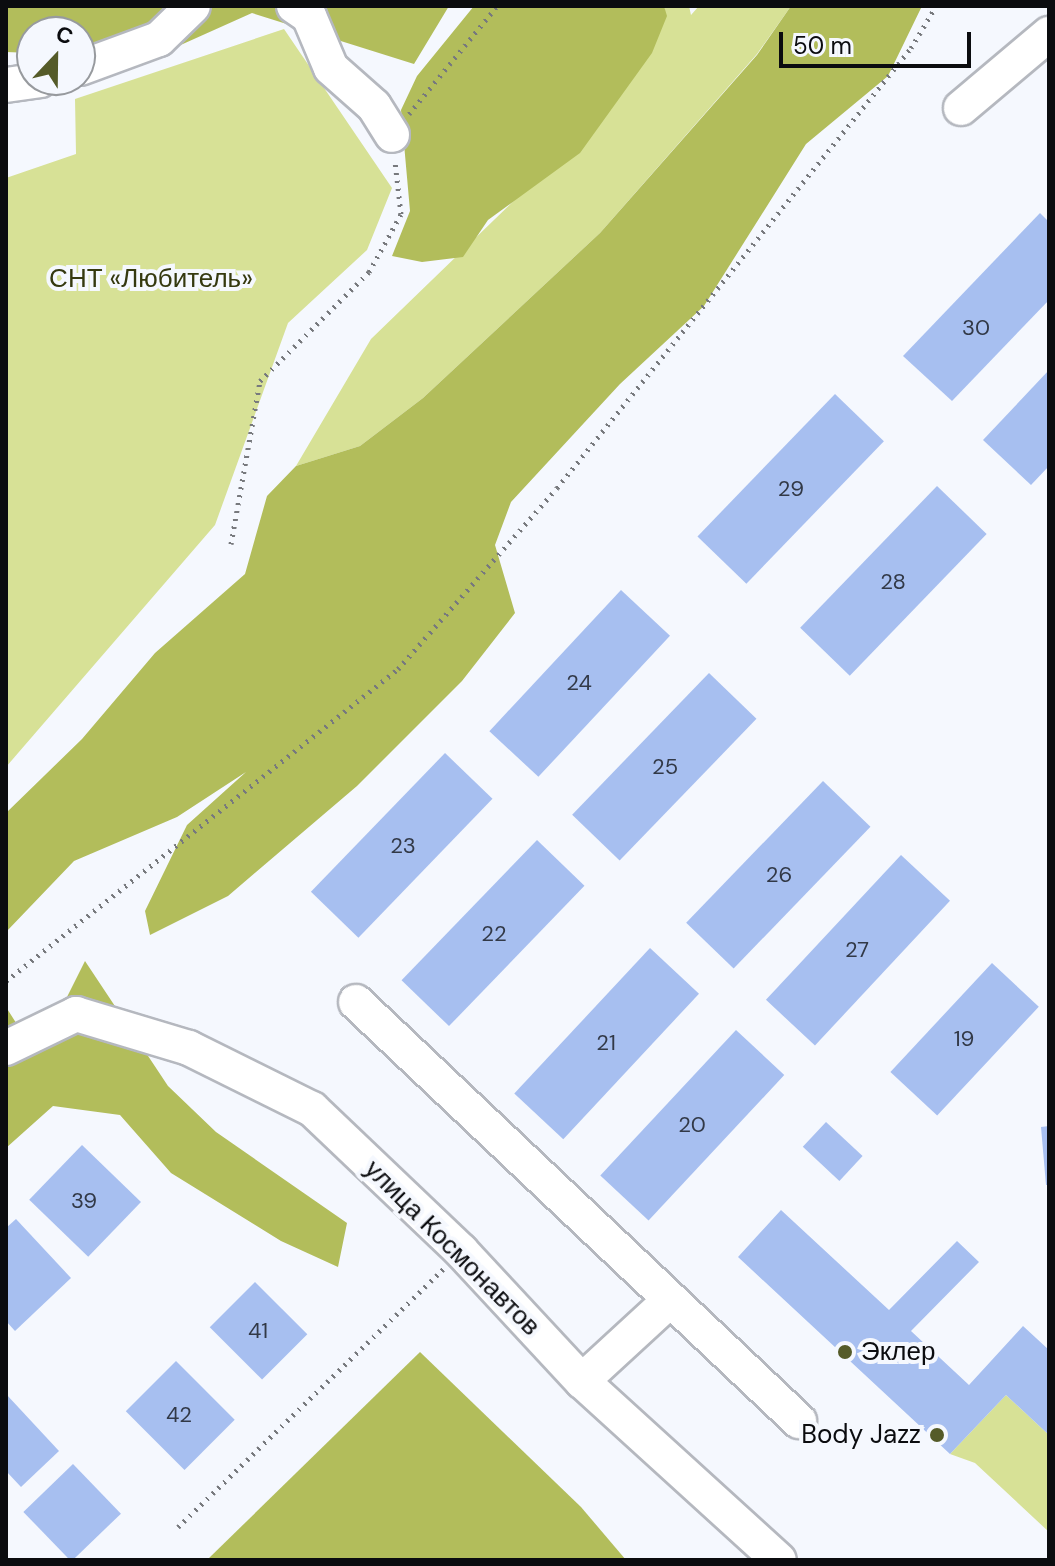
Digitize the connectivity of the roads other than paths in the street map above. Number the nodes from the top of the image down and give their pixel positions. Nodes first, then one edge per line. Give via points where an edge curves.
1 (193, 6) edge
2 (294, 6) edge
3 (1049, 34) edge
4 (96, 62) edge
5 (961, 108) dead end
6 (392, 135) road end
7 (356, 1002) dead end
8 (6, 1048) edge
9 (670, 1300) junction
10 (582, 1381) junction
11 (799, 1421) dead end
12 (779, 1560) edge

1 - 4 street via 159,39
2 - 6 street via 309,16 331,68 374,106
3 - 5 street
7 - 9 street
8 - 10 street, улица Космонавтов via 76,1014 189,1048 301,1093 461,1251
9 - 10 street
9 - 11 street
10 - 12 street, улица Космонавтов

